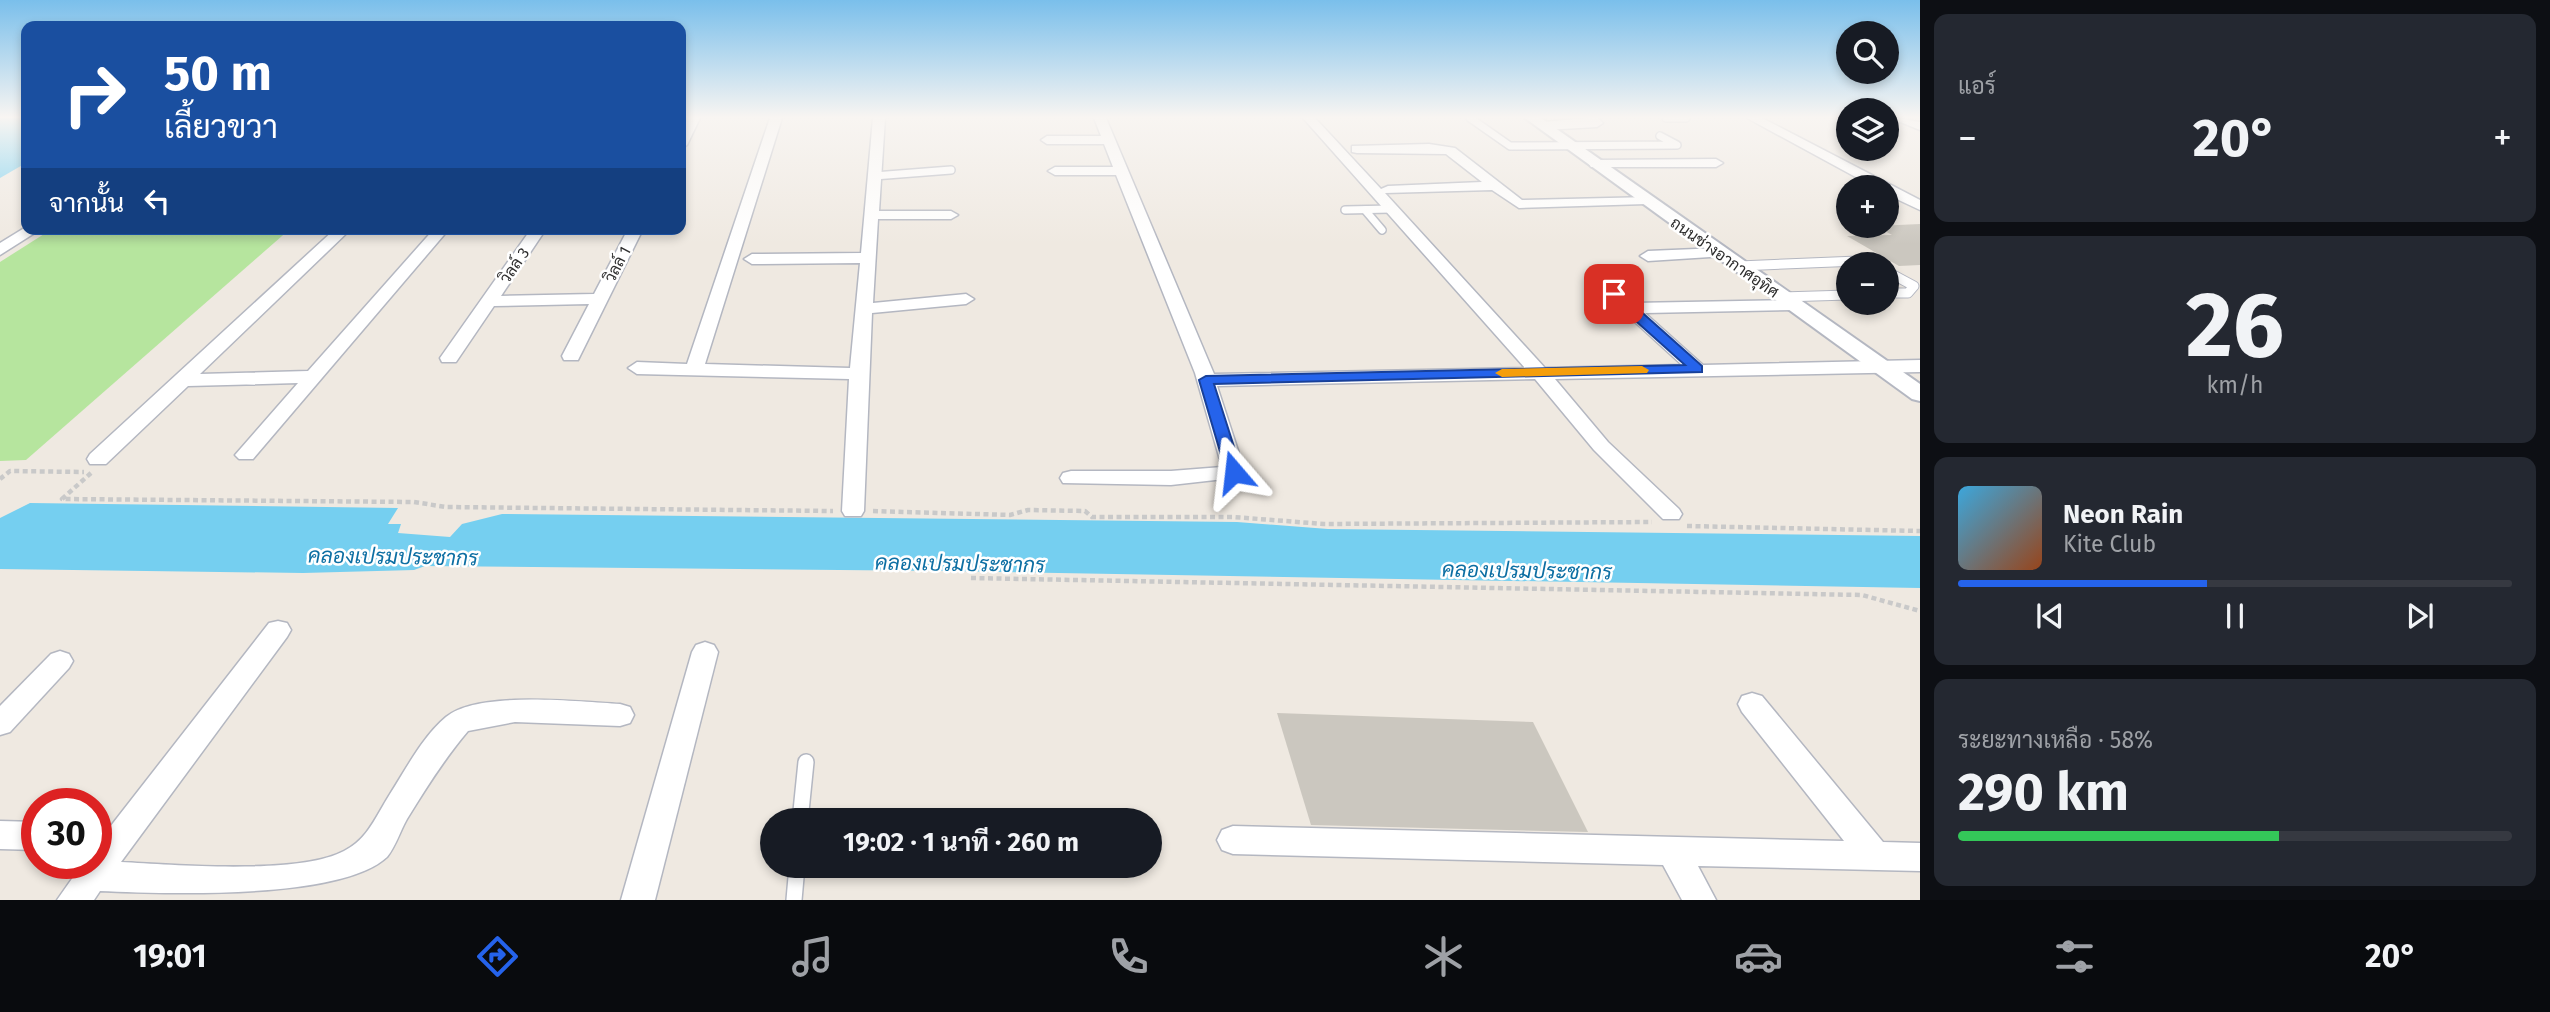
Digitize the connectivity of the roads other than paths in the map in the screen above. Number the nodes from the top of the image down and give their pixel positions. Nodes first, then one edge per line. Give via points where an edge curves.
1 (762, 160) edge
2 (875, 160) edge
3 (1118, 160) edge
4 (1347, 160) edge
5 (1462, 160) edge
6 (1590, 160) edge
7 (1833, 160) edge
8 (1716, 163) dead end
9 (1596, 164) junction
10 (951, 170) dead end
11 (1055, 171) dead end
12 (1123, 171) junction
13 (1861, 175) edge
14 (874, 176) junction
15 (1494, 186) junction
16 (1920, 187) edge
17 (1899, 188) edge
18 (1388, 190) dead end
19 (1899, 195) edge
20 (1646, 201) junction
21 (1920, 206) edge
22 (1391, 209) junction
23 (1345, 210) dead end
24 (1365, 210) junction
25 (871, 215) junction
26 (951, 215) dead end
27 (1382, 230) dead end
28 (24, 235) edge
29 (338, 235) edge
30 (437, 235) edge
31 (535, 235) edge
32 (633, 235) edge
33 (1633, 244) dead end
34 (0, 250) edge
35 (1720, 253) junction
36 (1648, 256) junction
37 (868, 258) junction
38 (752, 259) dead end
39 (1836, 262) edge
40 (1738, 265) junction
41 (1664, 269) dead end
42 (1899, 278) edge
43 (1598, 280) dead end
44 (1899, 293) edge
45 (1836, 296) edge
46 (598, 299) junction
47 (966, 299) dead end
48 (1788, 301) junction
49 (489, 302) junction
50 (1629, 308) junction
51 (864, 309) junction
52 (571, 356) dead end
53 (449, 358) dead end
54 (1920, 366) edge
55 (1881, 367) junction
56 (638, 368) dead end
57 (1697, 369) junction
58 (694, 370) junction
59 (1539, 372) junction
60 (859, 374) junction
61 (313, 377) junction
62 (184, 380) junction
63 (1206, 380) junction
64 (1920, 394) edge
65 (246, 455) dead end
66 (98, 459) dead end
67 (1071, 478) dead end
68 (853, 511) road end
69 (1671, 514) road end
70 (278, 630) dead end
71 (705, 652) dead end
72 (60, 661) dead end
73 (1752, 704) dead end
74 (620, 715) dead end
75 (0, 724) edge
76 (806, 761) dead end
77 (801, 808) edge
78 (112, 833) edge
79 (0, 835) edge
80 (21, 836) edge
81 (1233, 840) dead end
82 (1673, 852) junction
83 (1875, 856) junction
84 (1920, 857) edge
85 (112, 876) edge
86 (796, 878) edge
87 (90, 879) edge
88 (74, 900) edge
89 (638, 900) edge
90 (794, 900) edge
91 (1699, 900) edge

1 - 58 street
2 - 14 street
3 - 12 street
4 - 22 street
5 - 15 street
6 - 9 street, ถนนช่างอากาศอุทิศ
7 - 13 street
8 - 9 street
9 - 20 street, ถนนช่างอากาศอุทิศ
10 - 14 lane
11 - 12 street
12 - 63 street
14 - 25 street
15 - 18 street
15 - 20 street via 1519,204
16 - 17 street
19 - 21 street
20 - 35 street, ถนนช่างอากาศอุทิศ
22 - 24 lane
22 - 59 street
23 - 24 lane
24 - 27 lane
25 - 26 street
25 - 37 street
28 - 34 street
29 - 62 street
30 - 61 street
31 - 49 street, วิลล์ 3
32 - 46 street, วิลล์ 1
33 - 36 street
35 - 36 street
35 - 40 street, ถนนช่างอากาศอุทิศ
36 - 41 street
37 - 38 street
37 - 51 street
39 - 40 lane
40 - 48 street, ถนนช่างอากาศอุทิศ
42 - 44 lane via 1914,286 1908,293
43 - 50 street
45 - 48 lane
46 - 49 street
46 - 52 street, วิลล์ 1
47 - 51 street
48 - 50 street
48 - 55 street, ถนนช่างอากาศอุทิศ
49 - 53 street, วิลล์ 3
50 - 57 street
51 - 60 street
54 - 55 street
55 - 57 street
55 - 64 street, ถนนช่างอากาศอุทิศ
56 - 58 street
57 - 59 street
58 - 60 street
59 - 63 street
59 - 69 street via 1601,446
60 - 68 street
61 - 62 street
61 - 65 street
62 - 66 street
63 - 67 street via 1234,472 1171,478
70 - 78 street
71 - 89 street
72 - 75 street
73 - 83 street
74 - 85 street via 500,712 471,716 458,723 372,852 324,874 277,880
76 - 77 lane
79 - 80 street
81 - 82 street
82 - 83 street
82 - 91 street
83 - 84 street
86 - 90 lane
87 - 88 street

